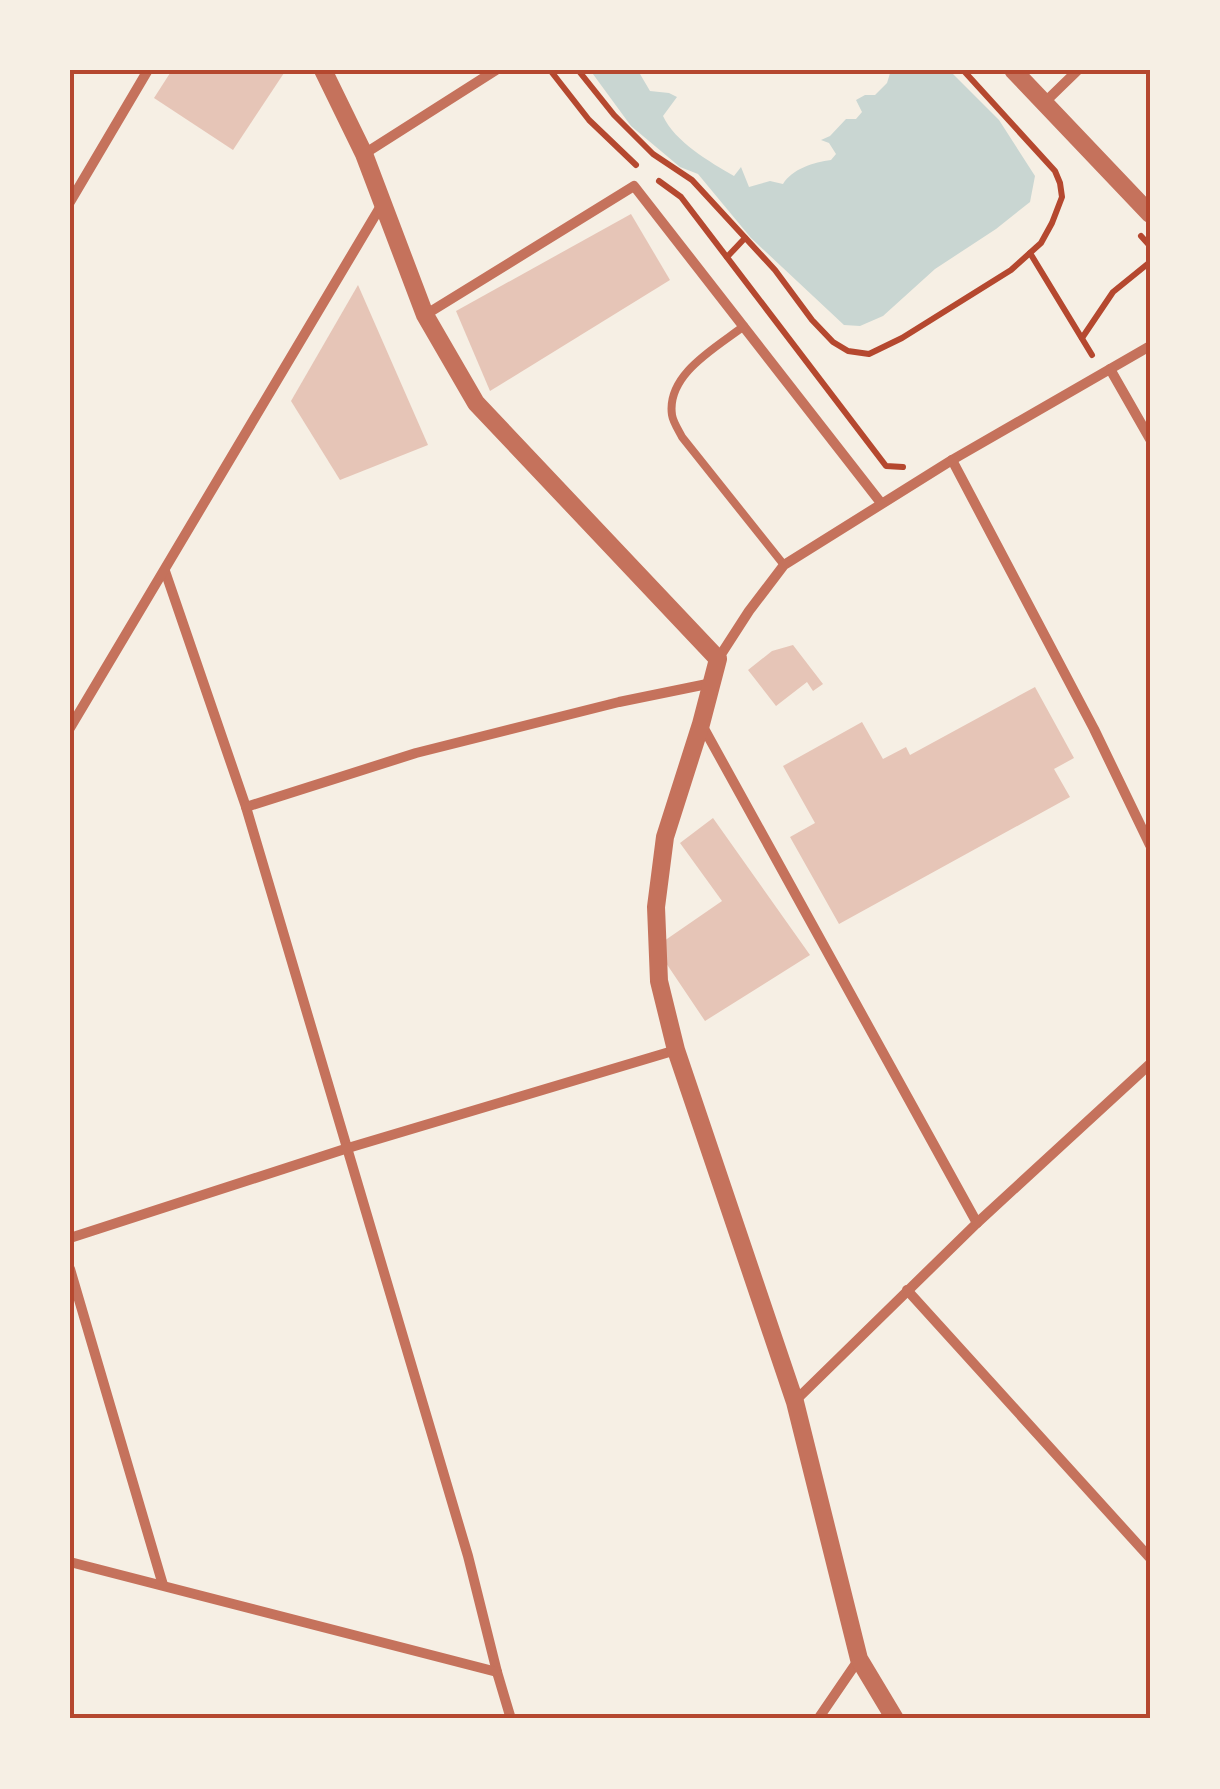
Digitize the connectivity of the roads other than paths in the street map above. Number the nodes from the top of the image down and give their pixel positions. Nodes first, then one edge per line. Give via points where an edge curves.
1 (148, 70) edge
2 (323, 70) edge
3 (496, 70) edge
4 (1012, 70) edge
5 (1078, 70) edge
6 (1043, 104) junction
7 (364, 154) junction
8 (70, 202) edge
9 (382, 203) junction
10 (1150, 214) edge
11 (424, 315) junction
12 (744, 326) junction
13 (1150, 346) edge
14 (1110, 369) junction
15 (1150, 439) edge
16 (952, 460) junction
17 (881, 503) junction
18 (784, 565) junction
19 (165, 571) junction
20 (718, 659) junction
21 (712, 683) junction
22 (701, 724) junction
23 (70, 728) edge
24 (246, 807) junction
25 (1150, 845) edge
26 (676, 1050) junction
27 (1150, 1064) edge
28 (348, 1148) junction
29 (978, 1223) junction
30 (70, 1238) edge
31 (70, 1268) edge
32 (907, 1290) junction
33 (794, 1402) junction
34 (1150, 1558) edge
35 (70, 1562) edge
36 (163, 1585) junction
37 (859, 1658) junction
38 (496, 1672) junction
39 (511, 1719) edge
40 (818, 1719) edge
41 (895, 1719) edge

1 - 8 street
2 - 7 street
3 - 7 street
4 - 6 street
5 - 6 street
6 - 10 street
7 - 9 street
9 - 11 street
9 - 19 street
11 - 12 street via 634,186
11 - 20 street via 476,403
12 - 17 street
12 - 18 lane via 688,370 673,394 672,416
13 - 14 street
14 - 15 street
14 - 16 street
16 - 17 street
16 - 25 street
17 - 18 street
18 - 20 street
19 - 23 street
19 - 24 street
20 - 21 street
21 - 22 street
21 - 24 street via 416,753
22 - 26 street via 664,838 656,907 658,981
22 - 29 street
24 - 28 street
26 - 28 street
26 - 33 street
27 - 29 street
28 - 30 street
28 - 38 street
29 - 32 street
31 - 36 street
32 - 33 street
32 - 34 street
33 - 37 street
35 - 36 street
36 - 38 street
37 - 40 street
37 - 41 street
38 - 39 street

